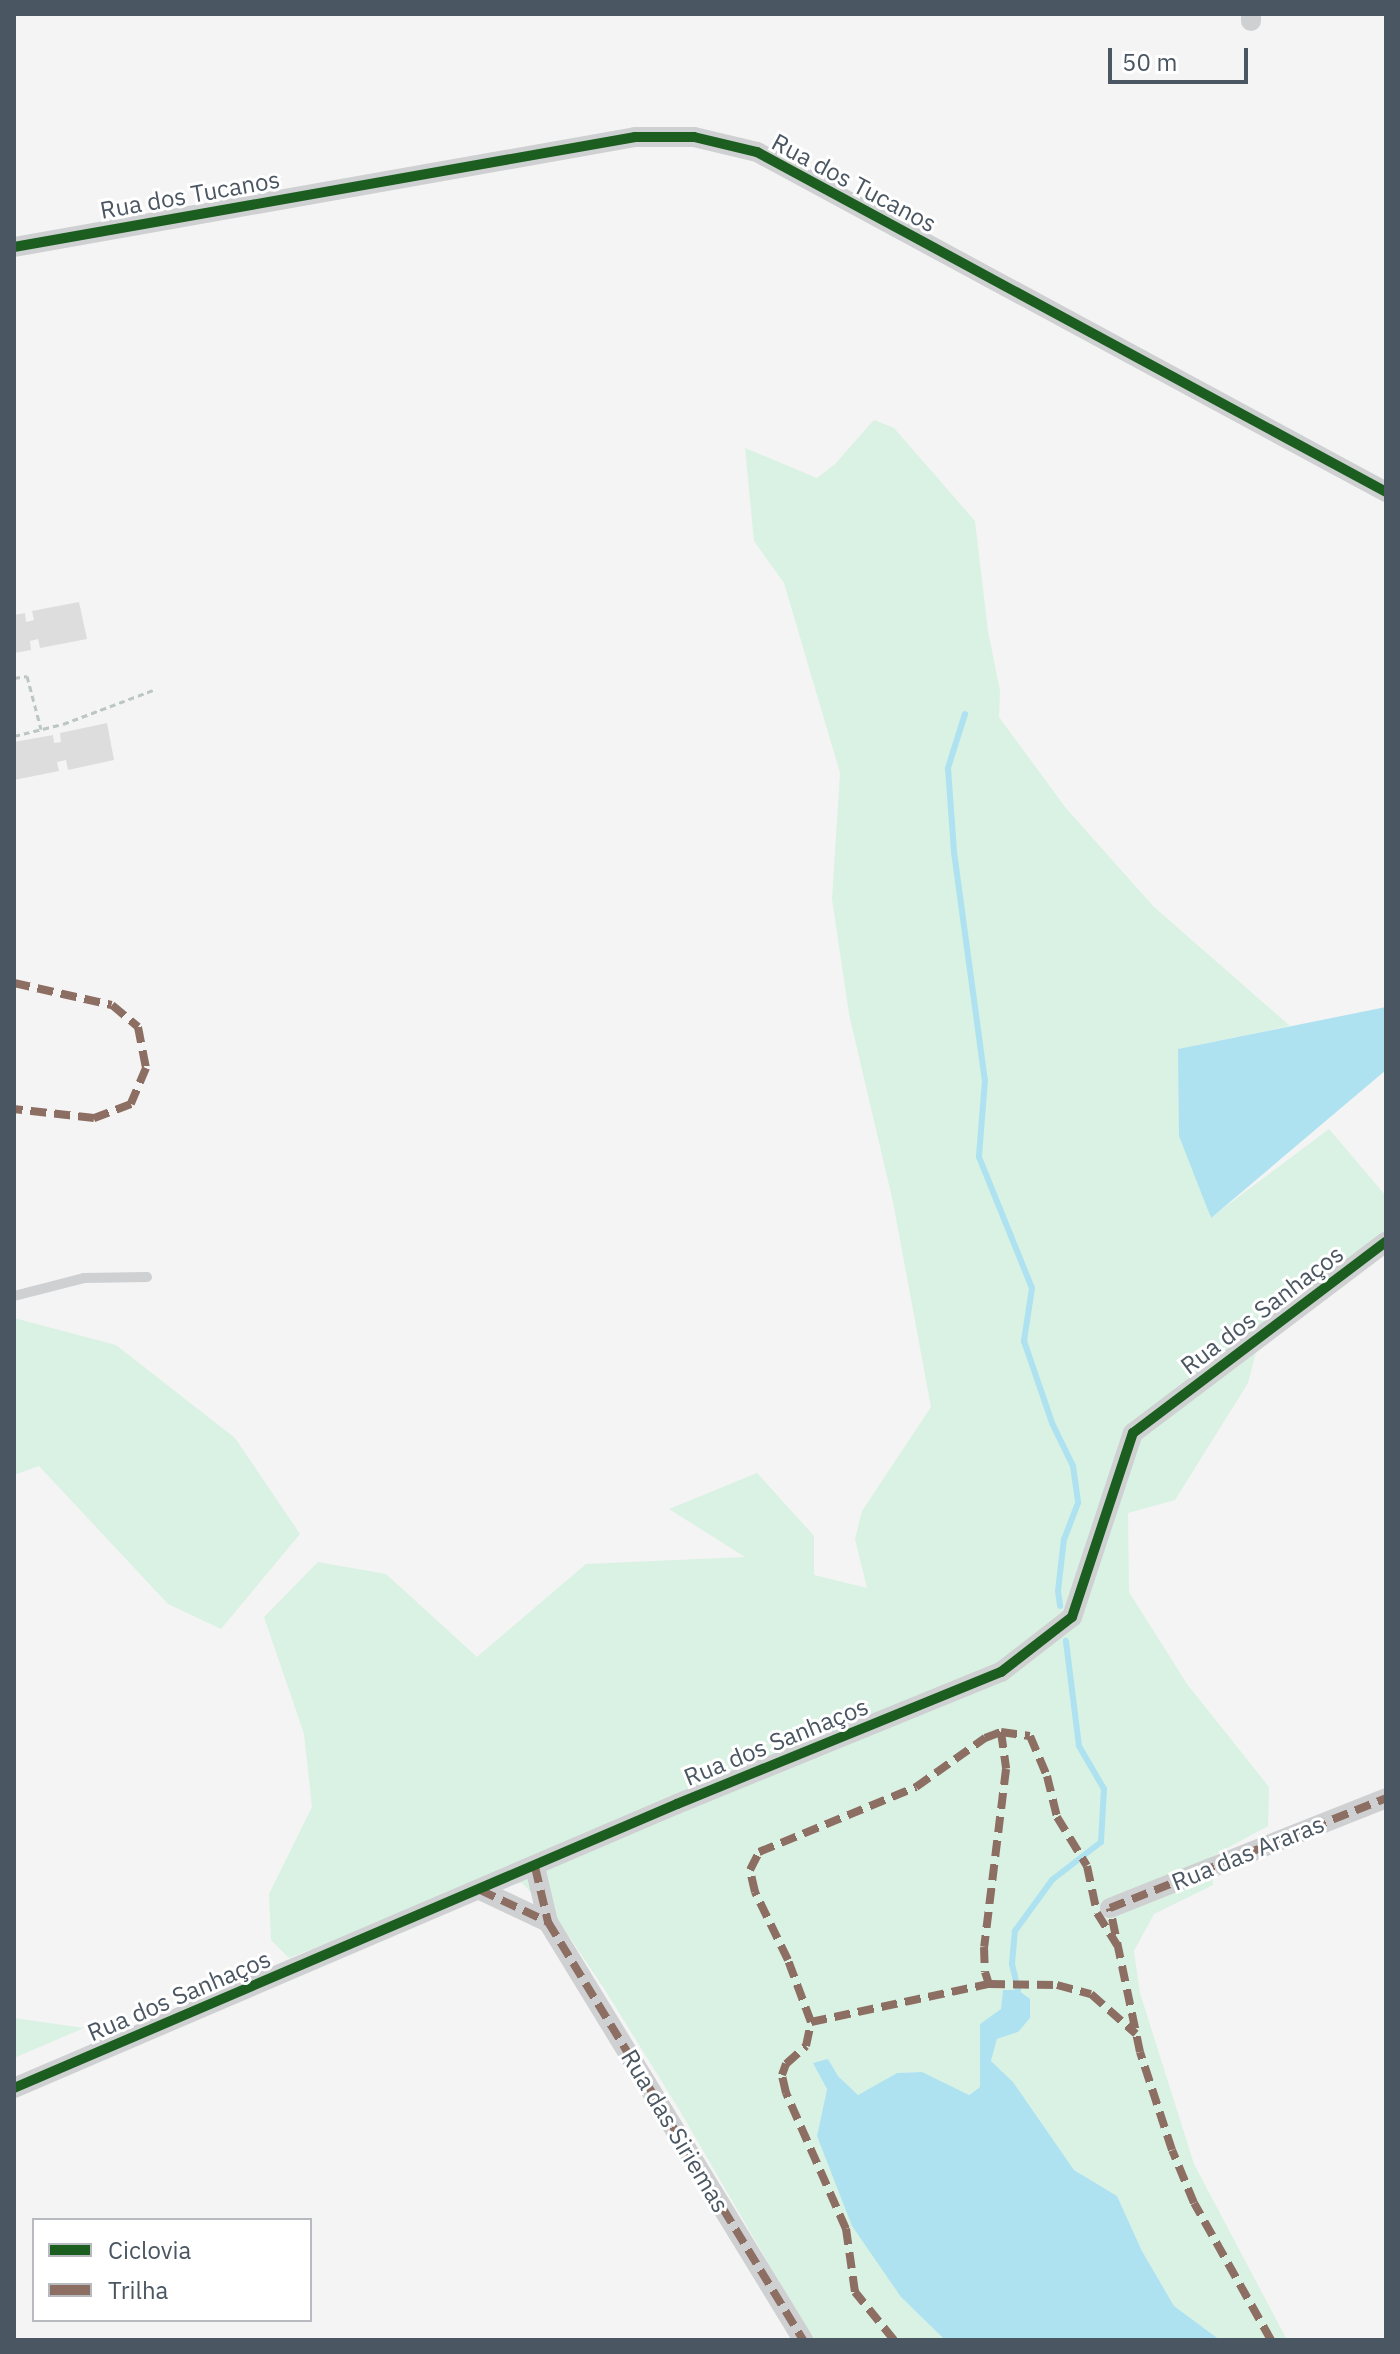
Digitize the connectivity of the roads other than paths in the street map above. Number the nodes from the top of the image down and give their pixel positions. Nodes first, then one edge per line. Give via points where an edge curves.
1 (14, 247) edge
2 (1386, 492) edge
3 (1386, 1242) edge
4 (147, 1277) dead end
5 (14, 1296) edge
6 (1386, 1798) edge
7 (535, 1867) junction
8 (480, 1890) junction
9 (1110, 1908) dead end
10 (548, 1922) junction
11 (14, 2088) edge
12 (803, 2340) edge

1 - 2 street, Rua dos Tucanos via 635,137 694,137 757,152
3 - 7 street, Rua dos Sanhaços via 1133,1433 1072,1617 1001,1672
4 - 5 lane via 84,1278
6 - 9 street, Rua das Araras
7 - 8 street, Rua dos Sanhaços
7 - 10 street, Rua das Siriemas
8 - 10 street
8 - 11 street, Rua dos Sanhaços
10 - 12 street, Rua das Siriemas

